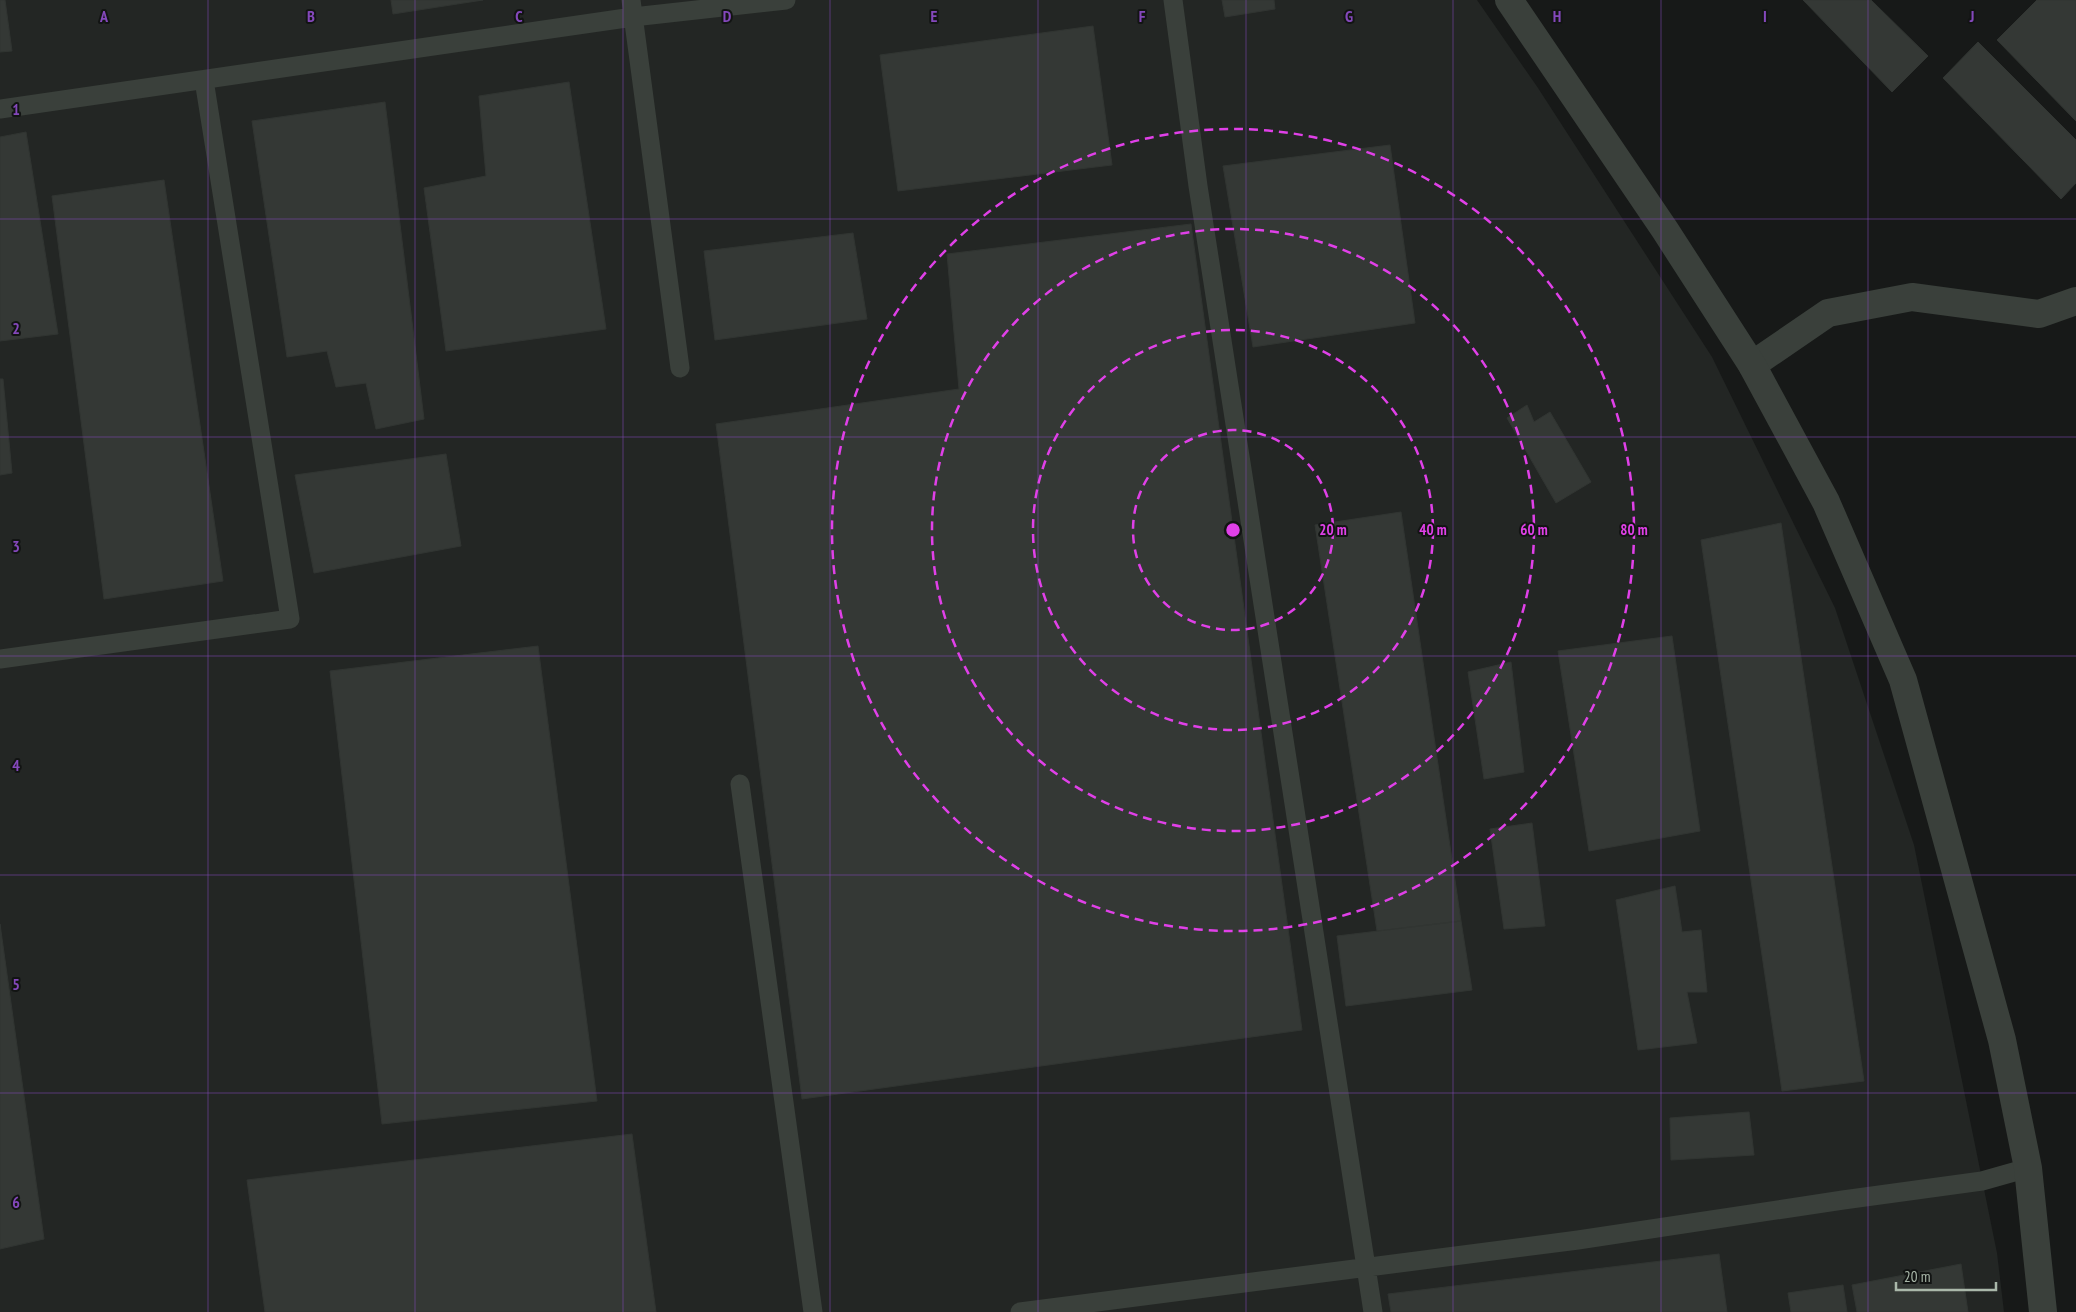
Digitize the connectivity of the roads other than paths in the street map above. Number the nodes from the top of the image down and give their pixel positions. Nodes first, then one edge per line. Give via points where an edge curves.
1 (786, 0) edge
2 (1173, 0) edge
3 (1509, 0) edge
4 (632, 9) edge
5 (204, 80) junction
6 (0, 109) edge
7 (2076, 301) edge
8 (1752, 365) junction
9 (680, 368) dead end
10 (0, 659) edge
11 (740, 784) dead end
12 (2028, 1168) junction
13 (1367, 1267) junction
14 (813, 1312) edge
15 (1020, 1312) edge
16 (1373, 1312) edge
17 (2043, 1312) edge

1 - 4 lane
2 - 13 lane via 1201,206
3 - 8 street
4 - 5 lane
4 - 9 lane
5 - 6 lane
5 - 10 lane via 290,619
7 - 8 street via 2039,314 1912,297 1828,313
8 - 12 street via 1826,502 1903,680 2002,1040
11 - 14 lane
12 - 13 lane via 1982,1181
12 - 17 street
13 - 15 lane
13 - 16 lane

